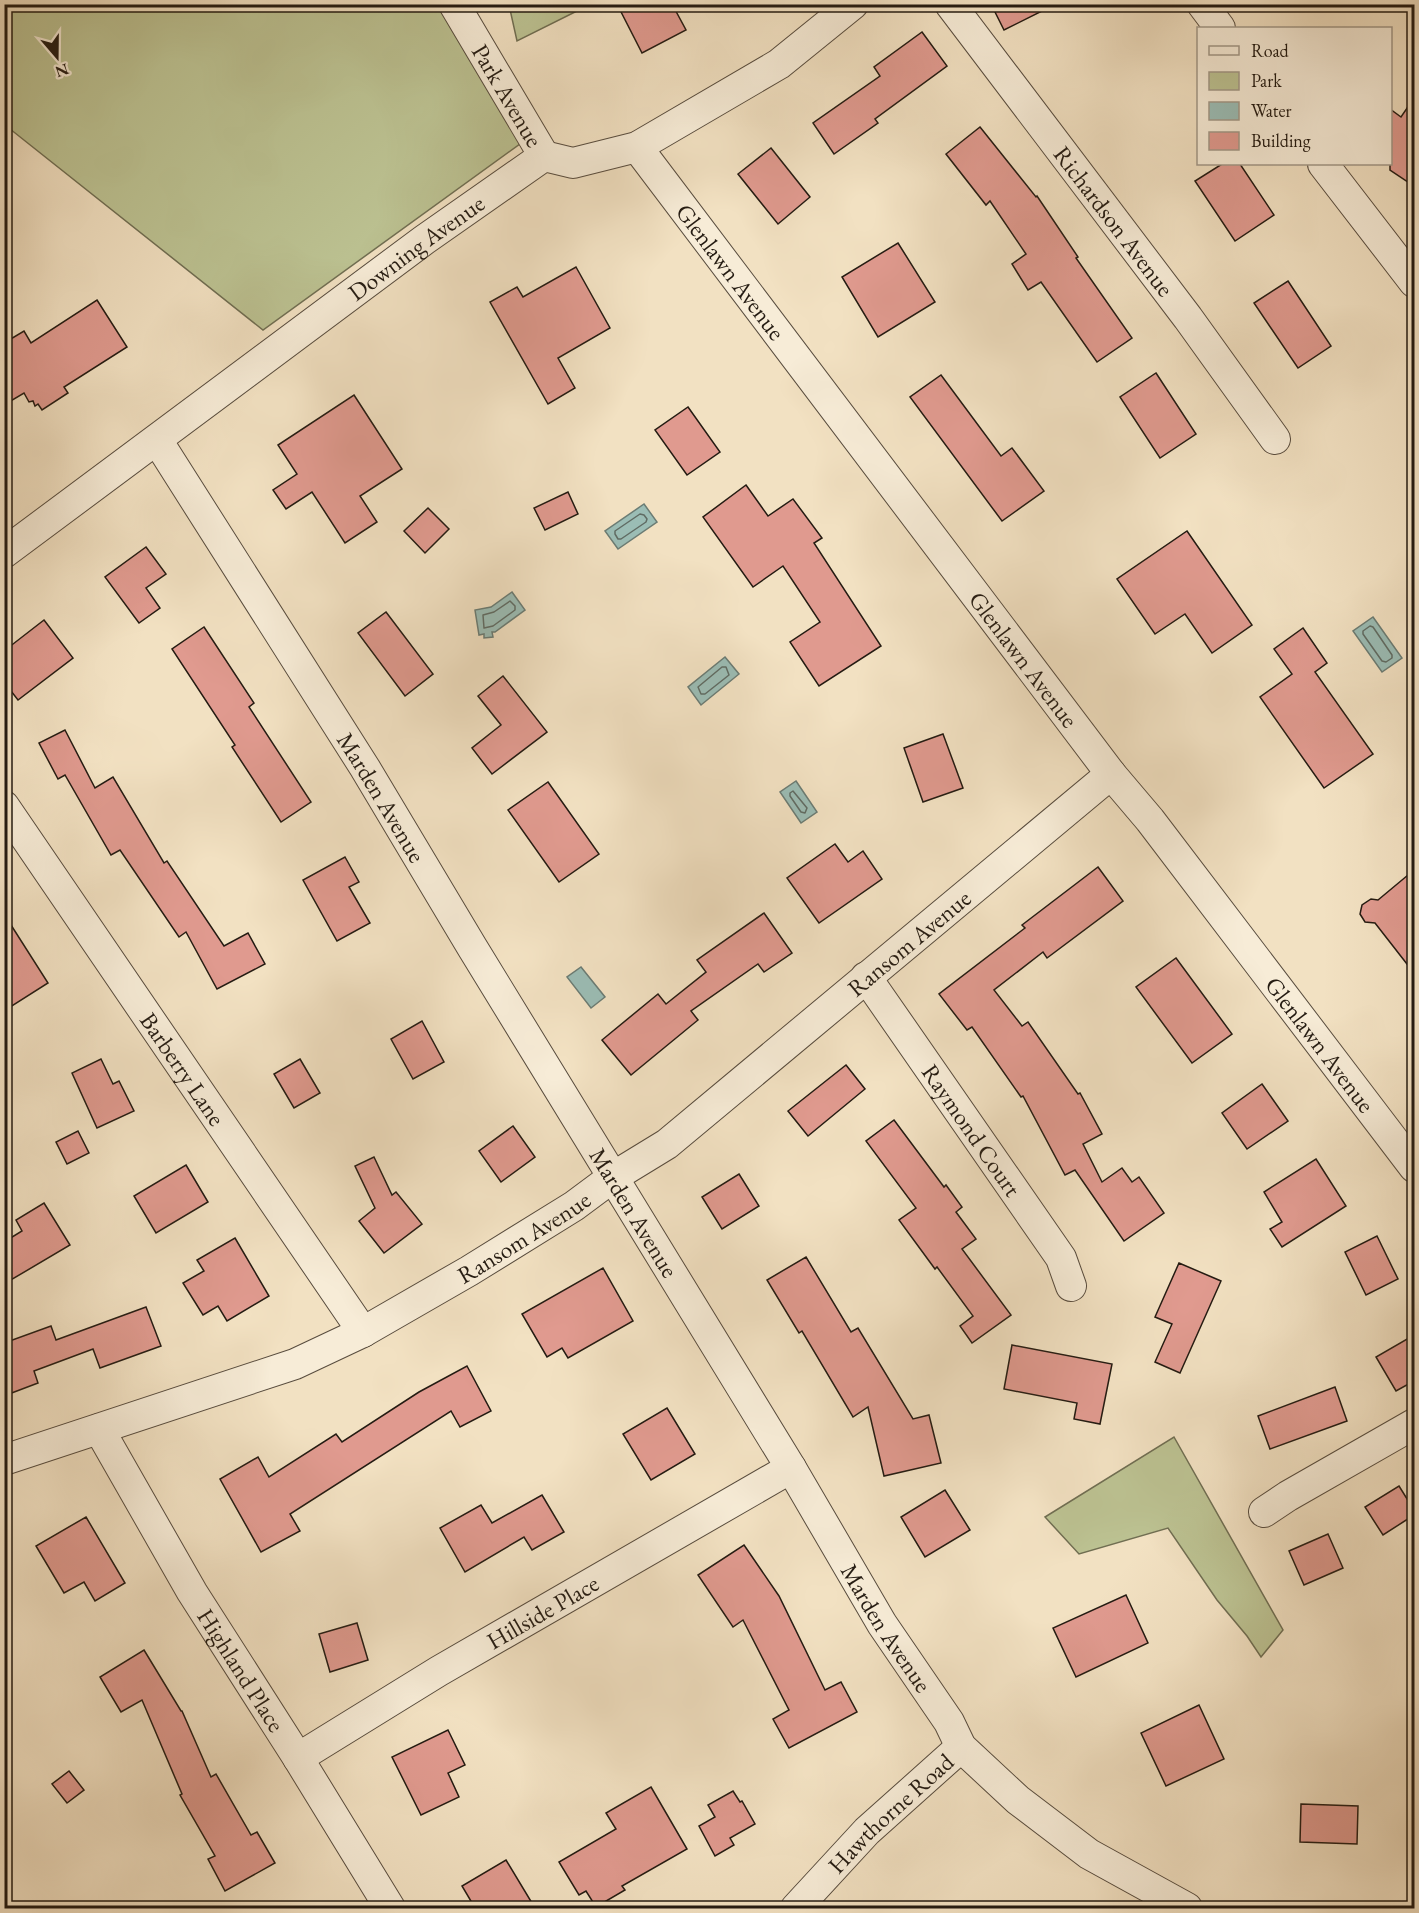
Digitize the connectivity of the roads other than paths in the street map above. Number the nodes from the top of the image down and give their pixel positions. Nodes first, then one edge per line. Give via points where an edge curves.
1 (453, 4) edge
2 (853, 4) edge
3 (950, 4) edge
4 (1202, 4) edge
5 (1219, 27) edge
6 (637, 147) junction
7 (544, 156) junction
8 (1324, 165) edge
9 (1414, 282) edge
10 (1275, 439) dead end
11 (158, 440) junction
12 (4, 553) edge
13 (1111, 774) junction
14 (4, 806) edge
15 (866, 977) junction
16 (1414, 1167) edge
17 (613, 1178) junction
18 (1071, 1286) dead end
19 (363, 1332) junction
20 (1414, 1424) edge
21 (99, 1429) junction
22 (4, 1460) edge
23 (790, 1468) junction
24 (1264, 1512) dead end
25 (961, 1747) junction
26 (298, 1758) junction
27 (390, 1908) edge
28 (796, 1908) edge
29 (1187, 1908) edge

1 - 7 street, Park Avenue
2 - 6 street via 779,64
3 - 10 street, Richardson Avenue
4 - 5 street
6 - 7 street via 573,163
6 - 13 street, Glenlawn Avenue
7 - 11 street, Downing Avenue via 424,240
8 - 9 street
11 - 12 street, Downing Avenue
11 - 17 street, Marden Avenue via 365,768
13 - 15 street, Ransom Avenue
13 - 16 street, Glenlawn Avenue
14 - 19 street, Barberry Lane
15 - 17 street, Ransom Avenue via 667,1144
15 - 18 street, Raymond Court via 1061,1258
17 - 19 street, Ransom Avenue via 479,1265
17 - 23 street, Marden Avenue
19 - 21 street, Ransom Avenue via 295,1364
20 - 24 street
21 - 22 street, Ransom Avenue
21 - 26 street, Highland Place via 192,1592
23 - 25 street, Marden Avenue
23 - 26 street, Hillside Place via 439,1671
25 - 28 street, Hawthorne Road via 867,1831
25 - 29 street, Marden Avenue via 1018,1800 1089,1854
26 - 27 street, Highland Place

